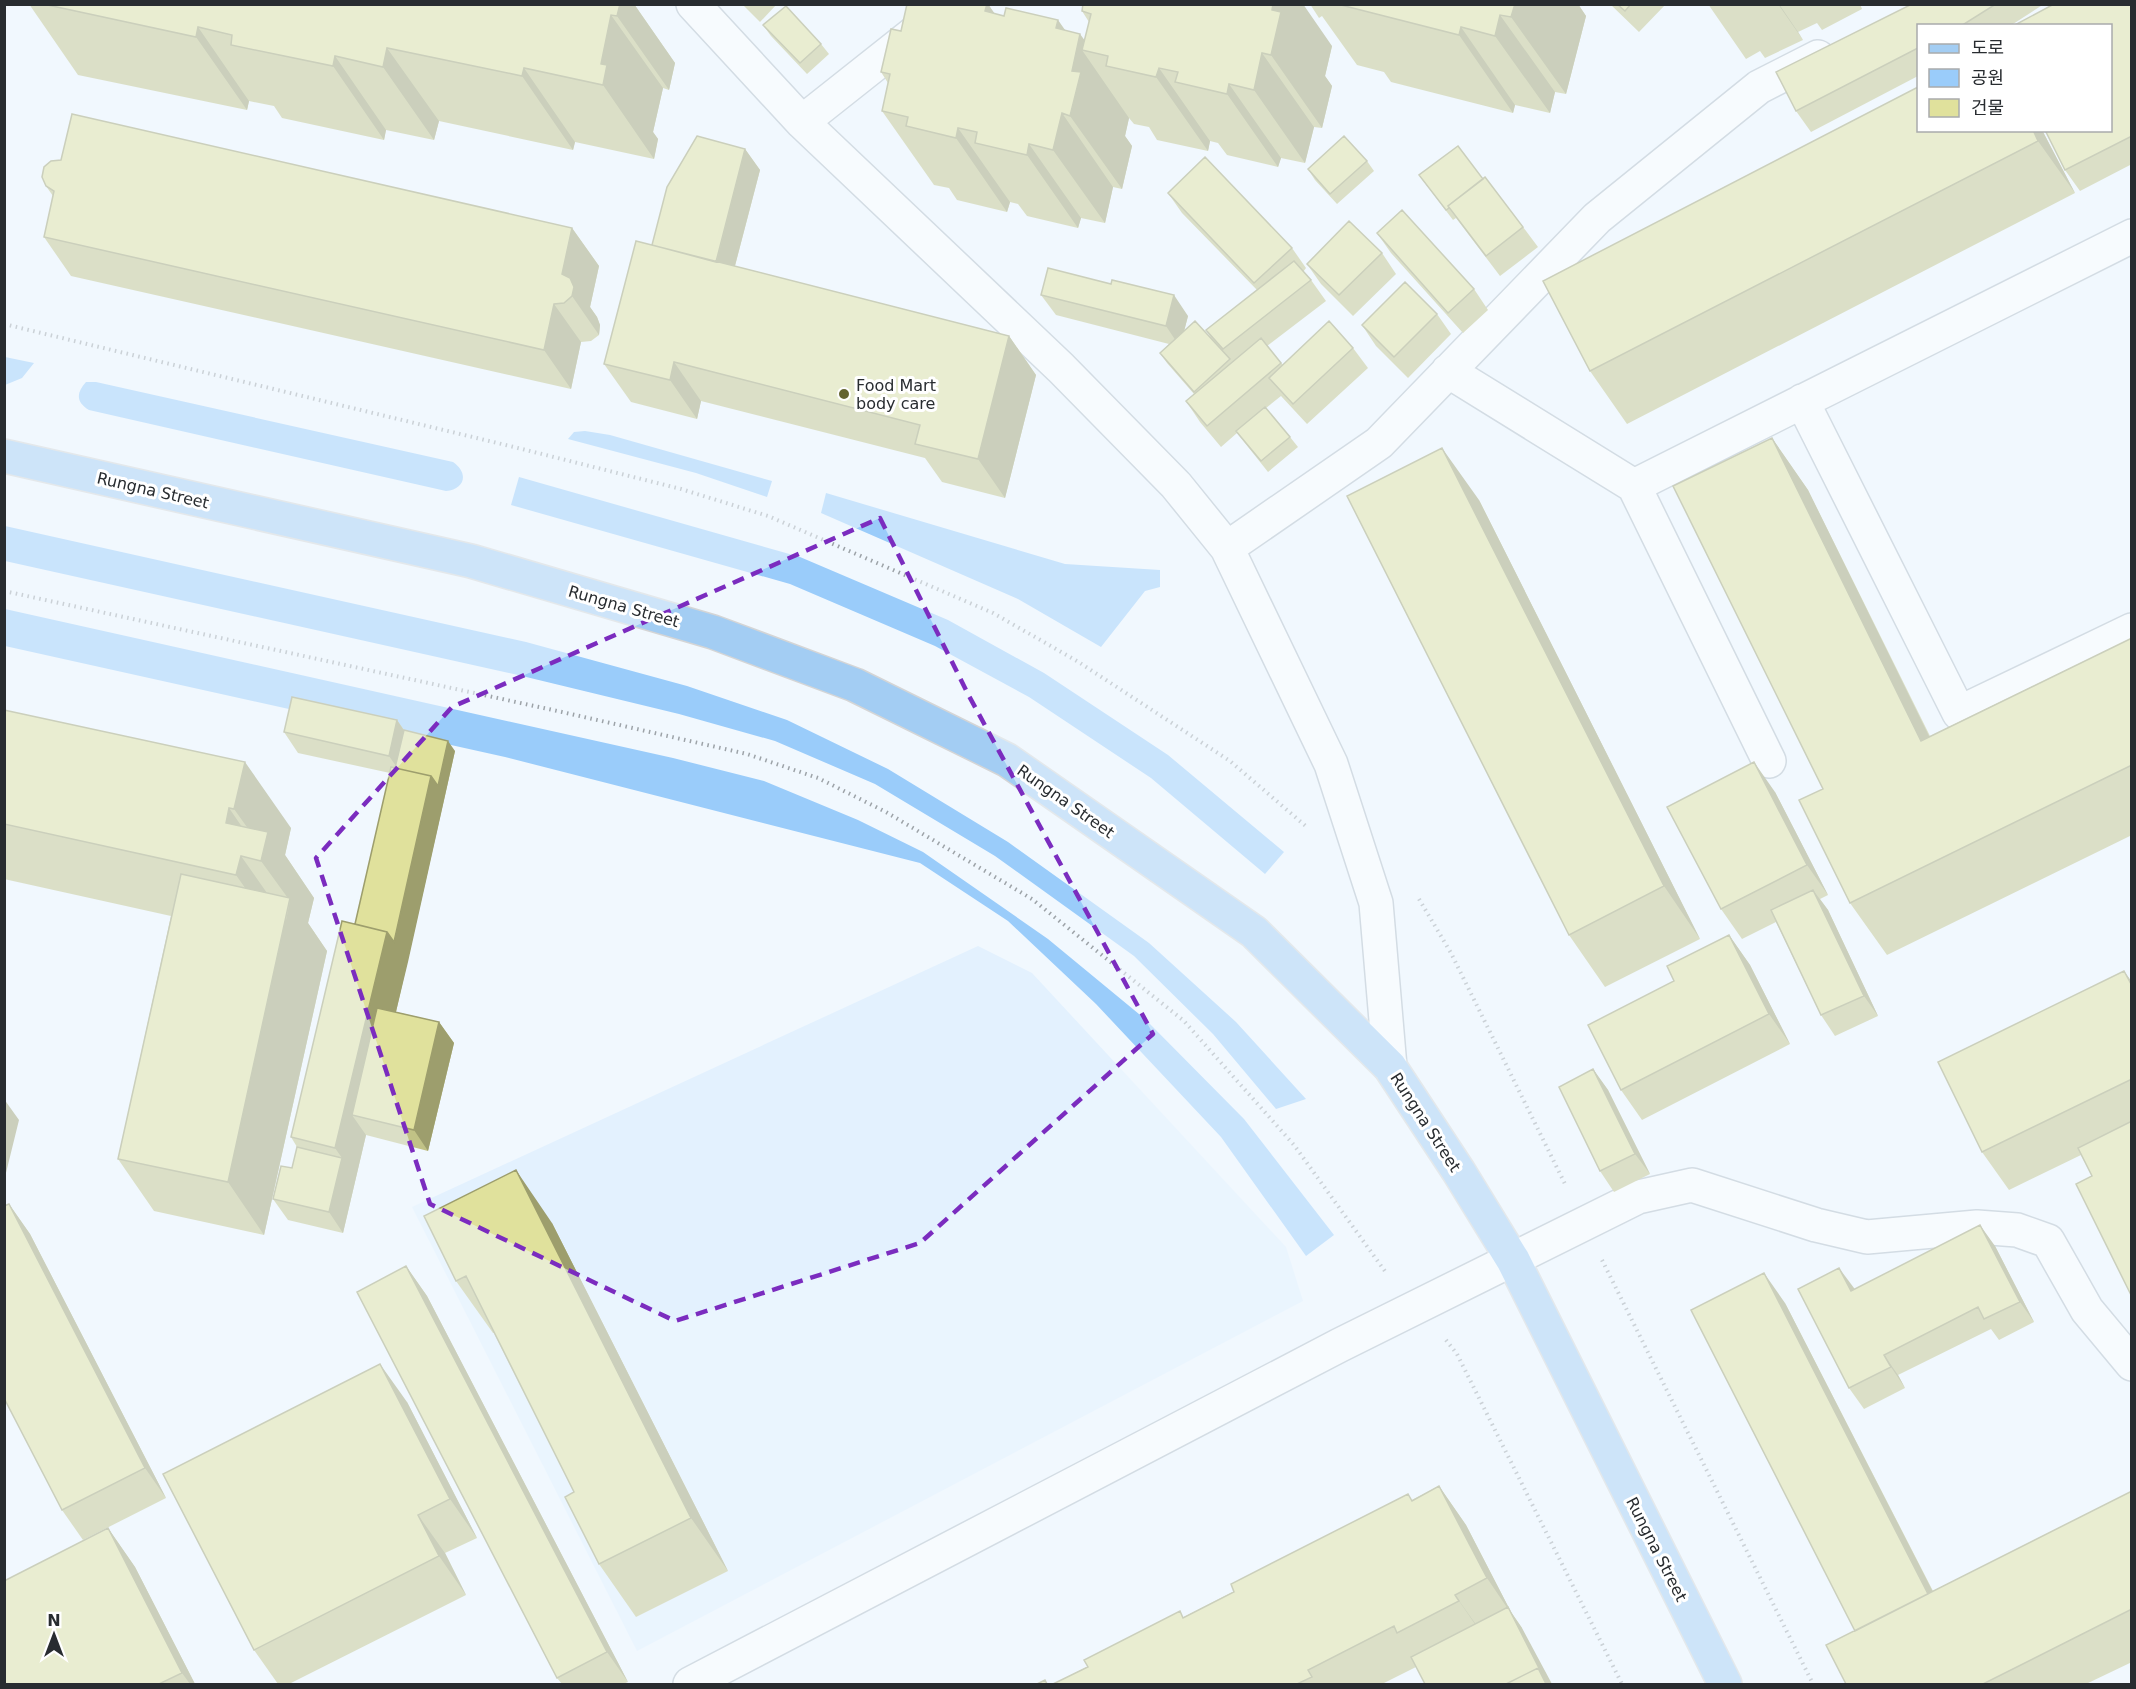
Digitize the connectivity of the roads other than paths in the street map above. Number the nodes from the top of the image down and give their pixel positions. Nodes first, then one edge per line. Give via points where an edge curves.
1 (693, 4) edge
2 (951, 4) edge
3 (1840, 46) edge
4 (802, 122) junction
5 (2132, 236) edge
6 (1448, 370) junction
7 (1802, 401) junction
8 (4, 456) edge
9 (1634, 486) junction
10 (1227, 548) junction
11 (2132, 630) edge
12 (1769, 761) dead end
13 (1390, 1067) junction
14 (1513, 1260) junction
15 (2132, 1364) edge
16 (690, 1684) edge
17 (1725, 1684) edge

1 - 4 street
2 - 4 street
3 - 6 street via 1759,87 1597,218
4 - 10 street via 1070,376 1176,485
5 - 7 street
6 - 9 street
6 - 10 street via 1379,442
7 - 9 street
7 - 11 street via 1959,713
8 - 13 main road, Rungna Street via 471,561 713,632 855,685 1006,760 1254,932
9 - 12 street
10 - 13 street via 1330,764 1376,903
13 - 14 main road, Rungna Street
14 - 15 street via 1638,1197 1692,1185 1816,1225 1867,1237 1977,1227 2017,1230 2048,1241 2087,1310
14 - 16 street
14 - 17 main road, Rungna Street

